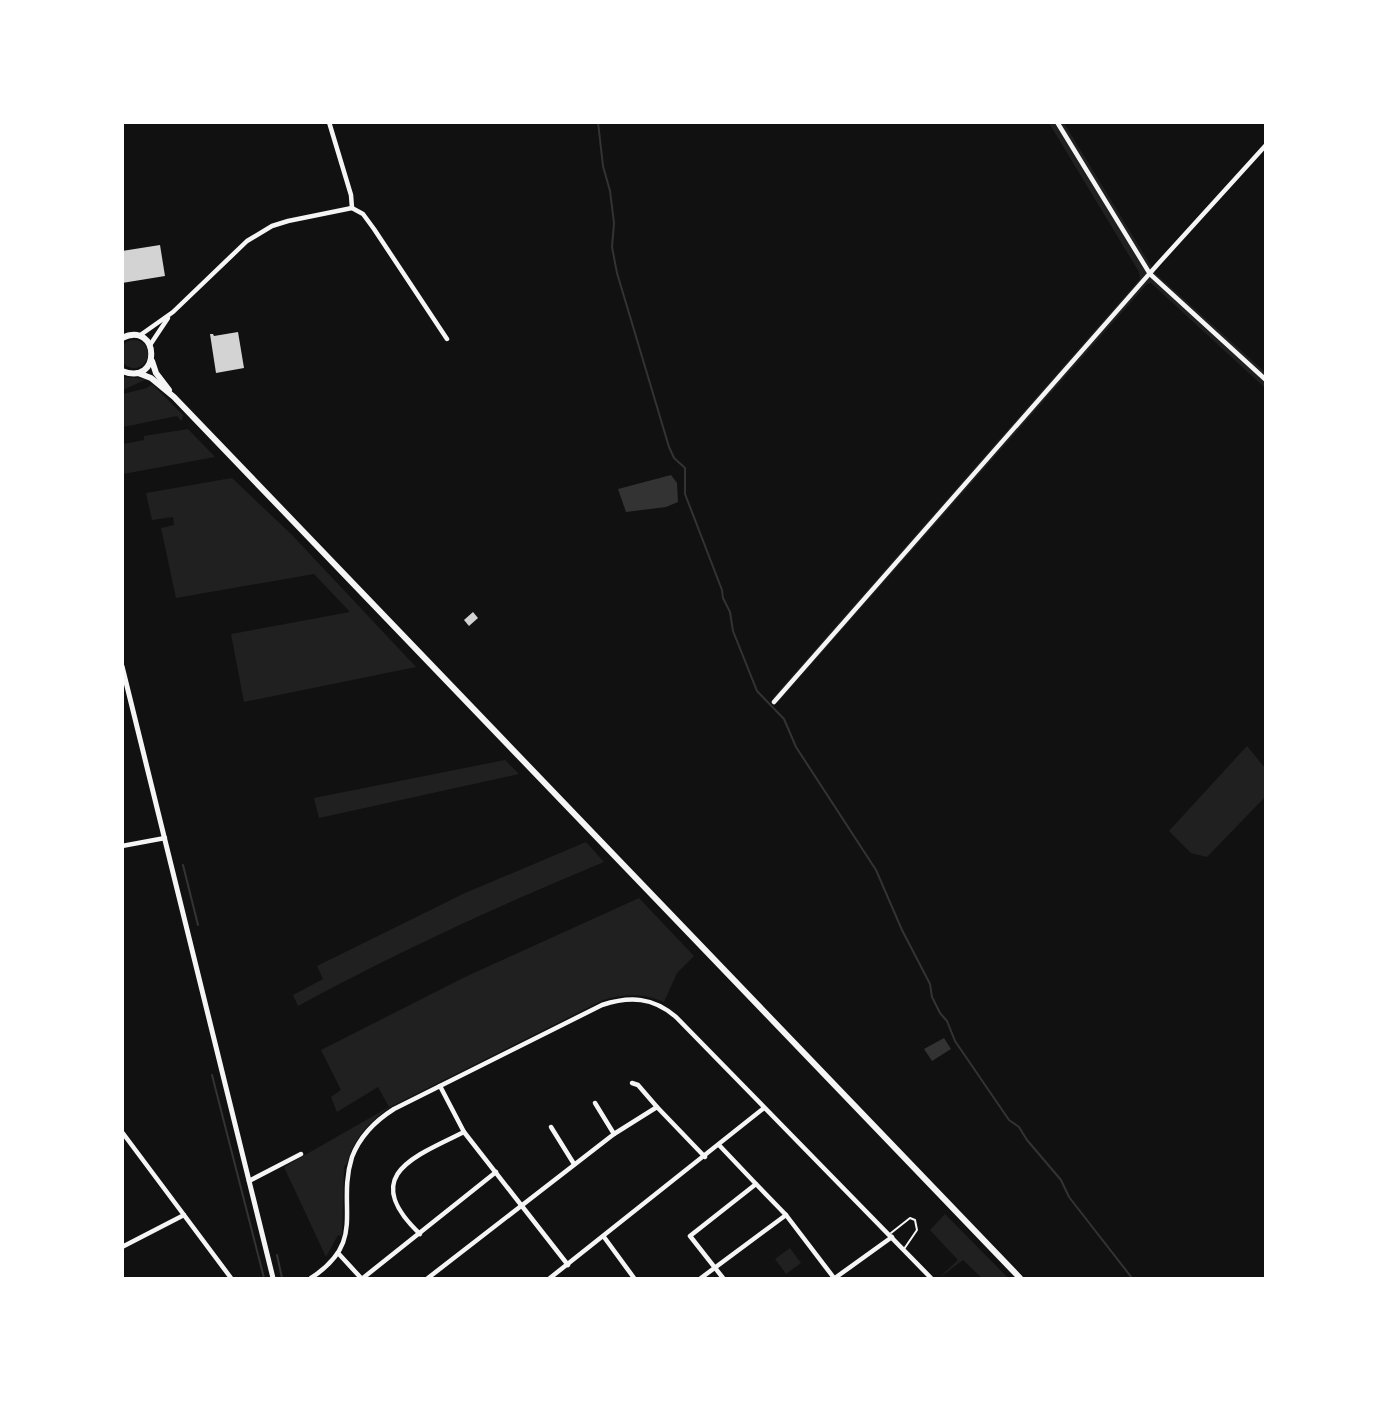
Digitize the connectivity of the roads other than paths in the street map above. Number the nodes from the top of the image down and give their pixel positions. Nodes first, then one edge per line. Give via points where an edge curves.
1 (329, 122) edge
2 (1057, 122) edge
3 (1265, 145) edge
4 (352, 208) junction
5 (1150, 274) junction
6 (173, 312) junction
7 (124, 336) edge
8 (139, 336) junction
9 (447, 339) dead end
10 (150, 345) junction
11 (152, 359) junction
12 (123, 372) edge
13 (138, 373) junction
14 (1265, 380) edge
15 (174, 397) junction
16 (122, 666) edge
17 (774, 702) dead end
18 (165, 838) junction
19 (122, 846) edge
20 (632, 1083) dead end
21 (440, 1086) junction
22 (595, 1103) dead end
23 (657, 1107) junction
24 (764, 1108) junction
25 (551, 1127) dead end
26 (122, 1132) edge
27 (464, 1132) junction
28 (614, 1134) junction
29 (129, 1140) junction
30 (123, 1144) edge
31 (721, 1147) junction
32 (301, 1154) dead end
33 (705, 1157) junction
34 (574, 1164) junction
35 (496, 1172) junction
36 (249, 1181) junction
37 (756, 1184) junction
38 (522, 1205) junction
39 (184, 1215) junction
40 (786, 1215) junction
41 (419, 1234) junction
42 (604, 1236) junction
43 (890, 1236) junction
44 (122, 1247) edge
45 (904, 1250) junction
46 (338, 1253) junction
47 (568, 1265) junction
48 (715, 1268) junction
49 (231, 1279) edge
50 (273, 1279) edge
51 (310, 1279) edge
52 (362, 1279) edge
53 (428, 1279) edge
54 (550, 1279) edge
55 (634, 1279) edge
56 (701, 1279) edge
57 (723, 1279) edge
58 (834, 1279) edge
59 (931, 1279) edge
60 (1020, 1279) edge

1 - 4 street
2 - 5 street
3 - 5 street
4 - 6 street via 288,220 260,232
4 - 9 street via 374,229
5 - 14 street
5 - 17 street
6 - 8 street
6 - 10 street
7 - 8 main road
8 - 10 main road
10 - 11 main road
11 - 13 main road
11 - 15 main road via 156,373
12 - 13 main road
13 - 15 main road
15 - 60 main road
16 - 18 street
18 - 19 street
18 - 36 street
20 - 23 street
21 - 24 street via 601,1005 642,999 656,1002 676,1017
21 - 27 street
21 - 46 street via 394,1109 360,1141 349,1174 347,1231
22 - 28 street
23 - 28 street
23 - 33 street
24 - 31 street
24 - 43 street
25 - 34 street
26 - 29 street
27 - 35 street
27 - 41 street via 405,1163 395,1179 395,1205
28 - 34 street
29 - 30 street
29 - 39 street
31 - 33 street
31 - 37 street
32 - 36 street
33 - 42 street
34 - 38 street
35 - 38 street
35 - 41 street
36 - 50 street
37 - 40 street
37 - 48 street via 690,1236
38 - 47 street
38 - 53 street
39 - 44 street
39 - 49 street
40 - 48 street
40 - 58 street
41 - 52 street
42 - 47 street
42 - 55 street
43 - 45 street
43 - 45 lane via 909,1218 915,1220 917,1230
43 - 58 street
45 - 59 street
46 - 51 street
46 - 52 street
47 - 54 street
48 - 56 street
48 - 57 street

